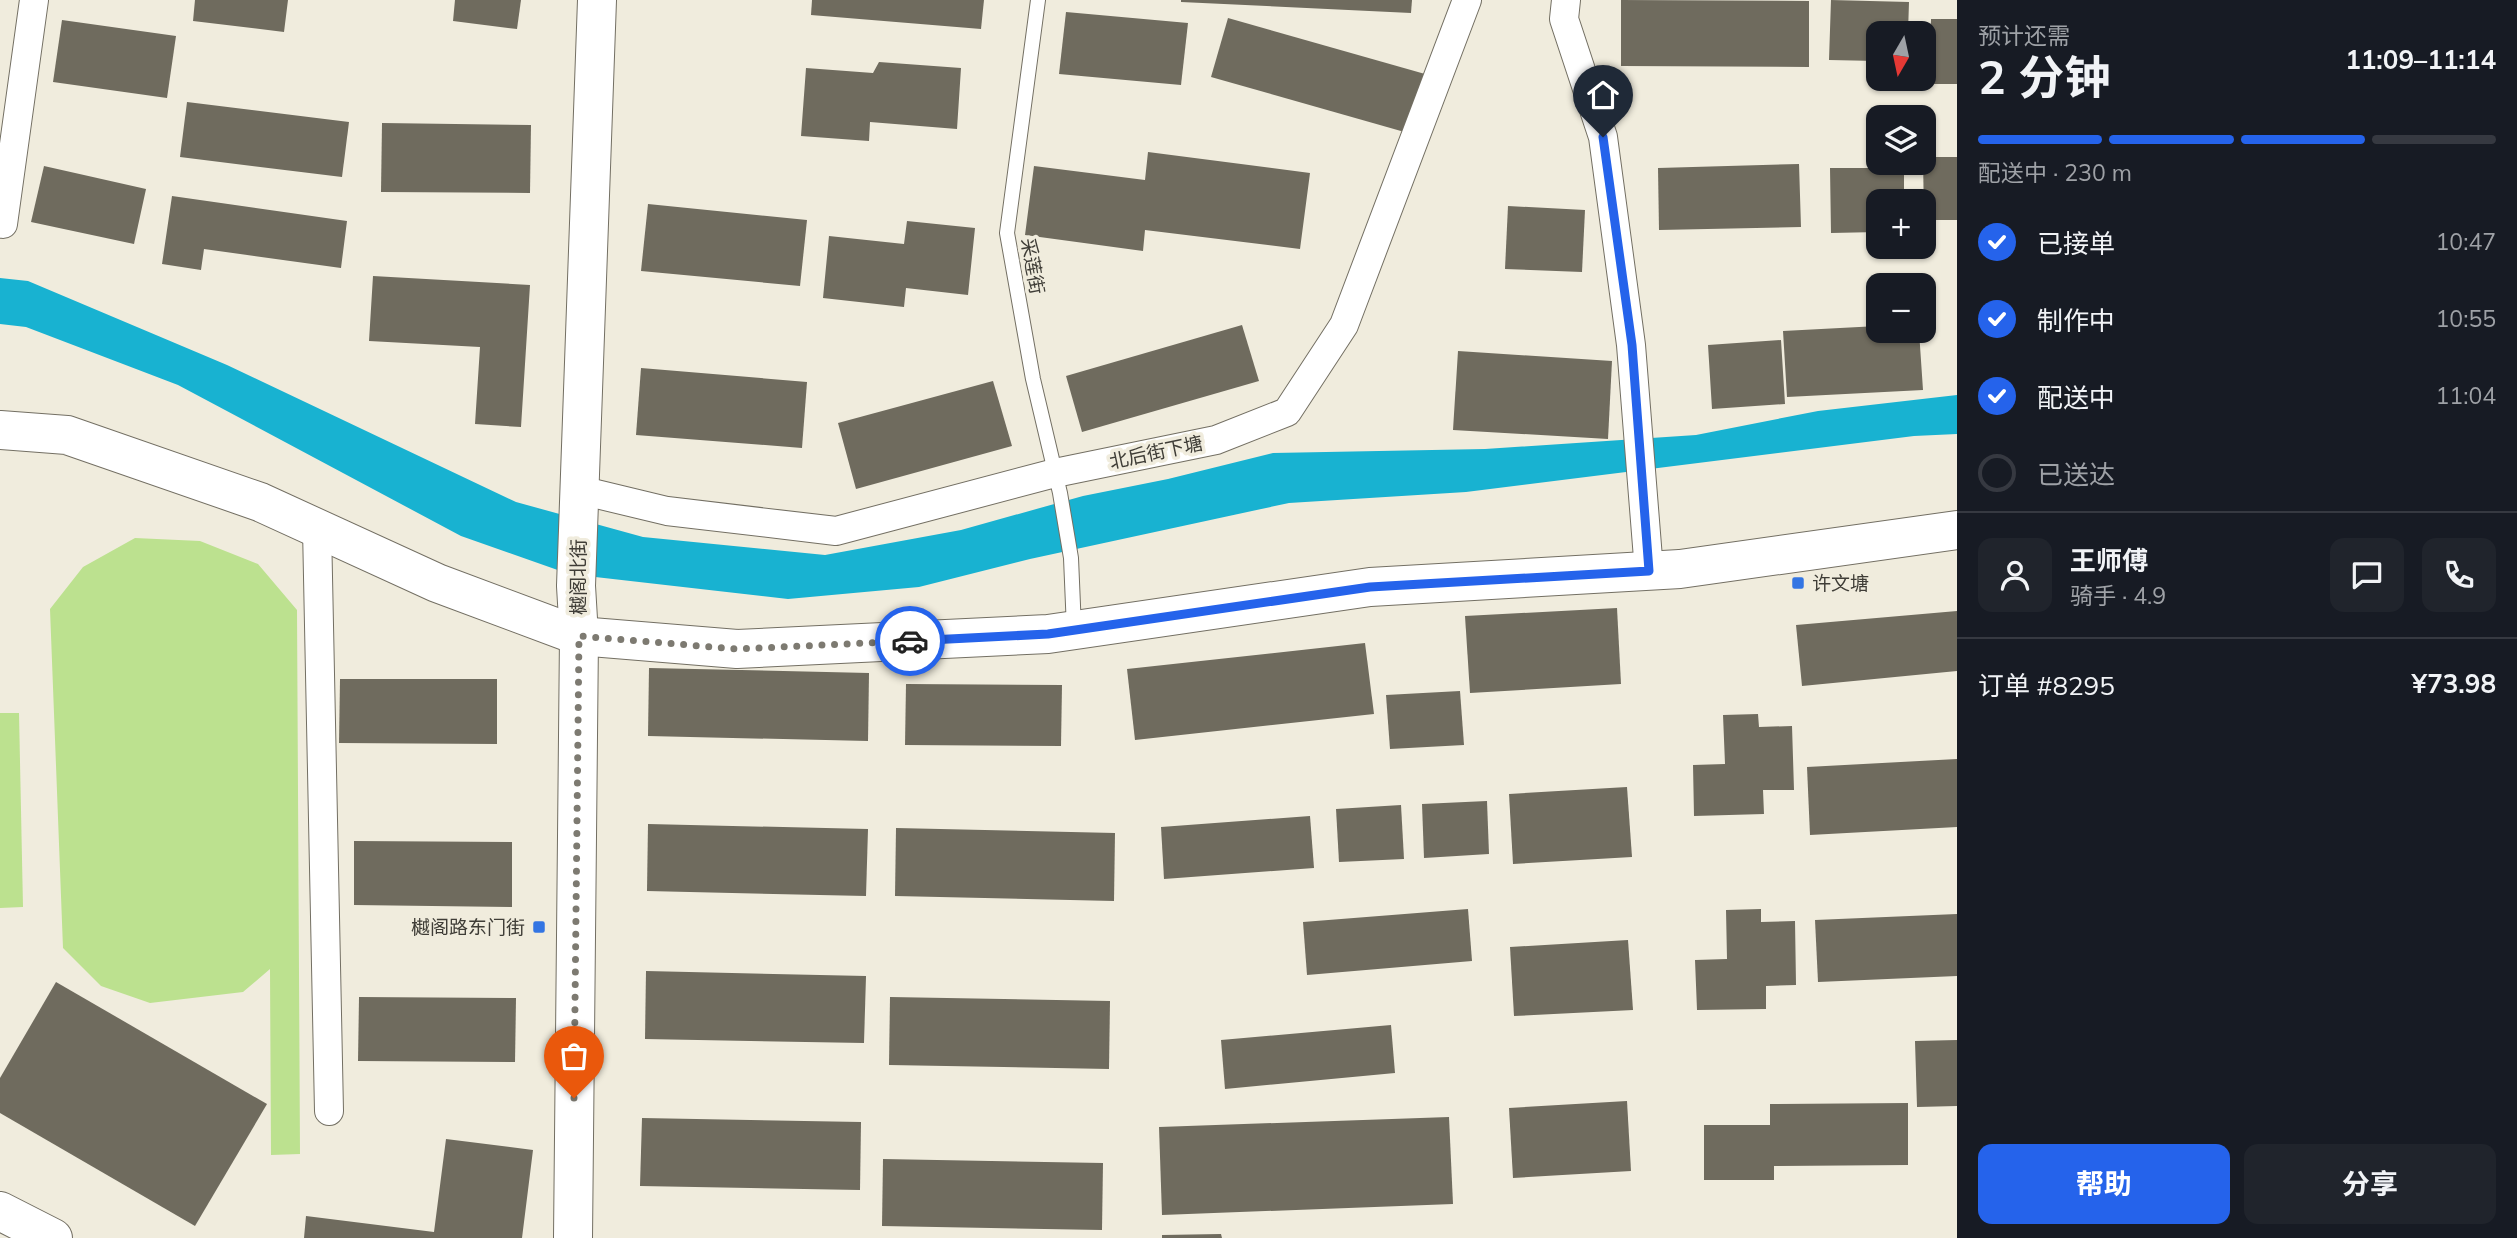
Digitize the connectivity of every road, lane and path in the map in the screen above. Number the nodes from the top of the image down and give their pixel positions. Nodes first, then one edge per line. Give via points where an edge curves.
1 (34, 0) edge
2 (597, 0) edge
3 (1038, 0) edge
4 (1467, 0) edge
5 (1566, 0) edge
6 (3, 224) dead end
7 (0, 430) edge
8 (1058, 483) junction
9 (580, 490) junction
10 (317, 528) junction
11 (1957, 530) edge
12 (1649, 571) junction
13 (1074, 630) junction
14 (579, 636) junction
15 (329, 1111) dead end
16 (0, 1211) edge
17 (53, 1238) edge
18 (573, 1238) edge

1 - 6 street
2 - 9 street, 樾阁北街
3 - 8 lane, 采莲街 via 1007,233 1033,379
4 - 8 street, 北后街下塘 via 1343,326 1287,412 1216,440
5 - 12 street via 1564,19 1603,137 1632,345
7 - 10 street via 67,435 260,502
8 - 9 street, 北后街下塘 via 835,531 667,511
8 - 13 lane, 采莲街 via 1071,558
9 - 14 street, 樾阁北街
10 - 14 street via 437,583
10 - 15 street
11 - 12 street
12 - 13 street via 1370,587
13 - 14 street via 737,649
14 - 18 street, 樾阁北街
16 - 17 street

